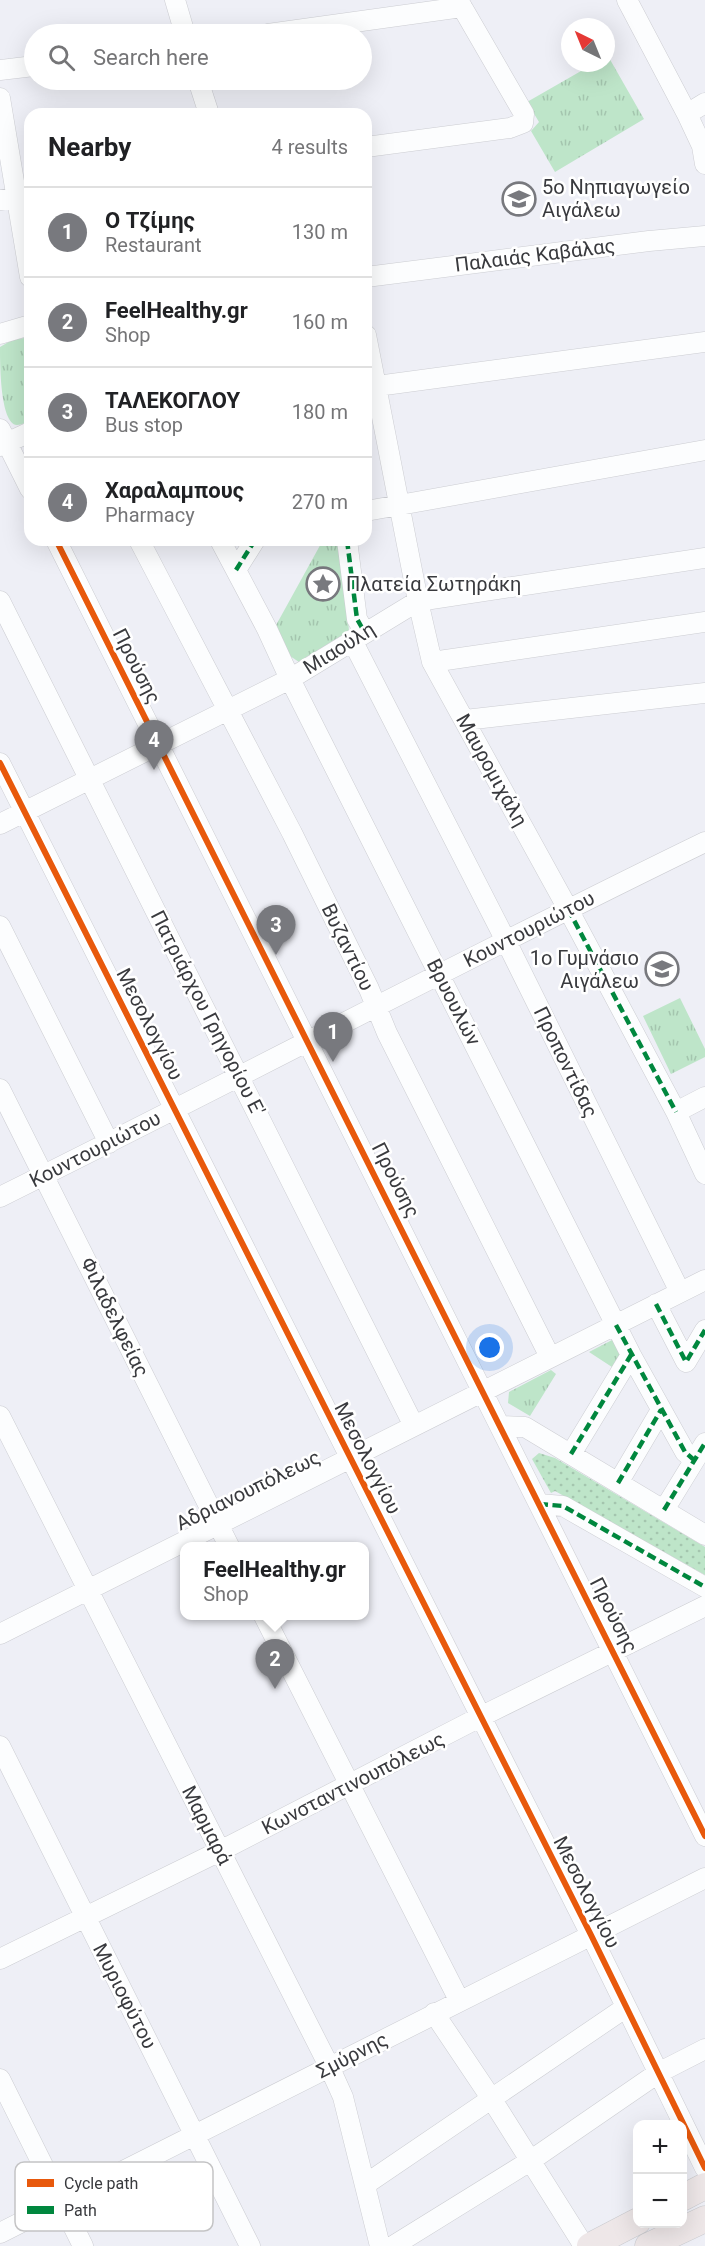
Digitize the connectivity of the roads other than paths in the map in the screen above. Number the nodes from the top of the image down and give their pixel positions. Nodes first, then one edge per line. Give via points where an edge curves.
1 (175, 0) edge
2 (627, 0) edge
3 (460, 3) edge
4 (182, 24) edge
5 (330, 24) edge
6 (24, 67) edge
7 (0, 70) edge
8 (201, 90) edge
9 (0, 98) edge
10 (705, 103) edge
11 (207, 108) edge
12 (696, 114) edge
13 (372, 146) edge
14 (705, 164) edge
15 (15, 198) edge
16 (705, 236) edge
17 (24, 245) edge
18 (372, 276) edge
19 (24, 327) edge
20 (0, 334) edge
21 (705, 342) edge
22 (372, 363) edge
23 (377, 386) junction
24 (24, 434) edge
25 (2, 439) edge
26 (705, 450) edge
27 (24, 478) edge
28 (400, 505) junction
29 (372, 510) edge
30 (59, 546) edge
31 (142, 546) edge
32 (223, 546) edge
33 (251, 546) edge
34 (348, 546) edge
35 (705, 558) edge
36 (236, 570) junction
37 (0, 601) edge
38 (418, 601) junction
39 (705, 622) edge
40 (358, 637) junction
41 (432, 662) junction
42 (290, 679) junction
43 (705, 693) edge
44 (227, 712) junction
45 (465, 720) junction
46 (159, 744) junction
47 (0, 764) edge
48 (90, 779) junction
49 (24, 812) junction
50 (0, 824) edge
51 (705, 842) edge
52 (568, 909) junction
53 (0, 926) edge
54 (506, 941) junction
55 (440, 974) junction
56 (377, 1006) junction
57 (308, 1043) junction
58 (240, 1076) junction
59 (0, 1089) edge
60 (705, 1097) edge
61 (175, 1109) junction
62 (676, 1112) junction
63 (109, 1143) junction
64 (705, 1174) edge
65 (44, 1175) junction
66 (0, 1197) edge
67 (705, 1280) edge
68 (680, 1292) junction
69 (656, 1304) junction
70 (616, 1325) junction
71 (705, 1330) edge
72 (631, 1355) junction
73 (550, 1357) junction
74 (483, 1390) junction
75 (661, 1410) junction
76 (0, 1416) edge
77 (414, 1426) junction
78 (501, 1426) junction
79 (705, 1443) edge
80 (571, 1454) junction
81 (349, 1458) junction
82 (694, 1460) junction
83 (618, 1482) junction
84 (539, 1504) junction
85 (664, 1510) junction
86 (218, 1524) junction
87 (705, 1535) edge
88 (182, 1542) edge
89 (227, 1542) edge
90 (180, 1543) edge
91 (705, 1587) edge
92 (88, 1589) junction
93 (705, 1606) edge
94 (266, 1620) edge
95 (0, 1634) edge
96 (614, 1651) junction
97 (480, 1717) junction
98 (0, 1746) edge
99 (350, 1784) junction
100 (705, 1836) edge
101 (220, 1851) junction
102 (705, 1878) edge
103 (85, 1916) junction
104 (591, 1935) junction
105 (0, 1959) edge
106 (459, 2000) junction
107 (625, 2008) junction
108 (434, 2013) junction
109 (705, 2049) edge
110 (329, 2066) junction
111 (658, 2073) junction
112 (0, 2079) edge
113 (491, 2098) junction
114 (194, 2136) junction
115 (41, 2162) edge
116 (142, 2162) edge
117 (207, 2162) edge
118 (530, 2162) junction
119 (705, 2168) edge
120 (213, 2173) edge
121 (366, 2184) junction
122 (705, 2186) edge
123 (687, 2195) edge
124 (705, 2219) edge
125 (633, 2224) edge
126 (15, 2225) edge
127 (76, 2231) edge
128 (0, 2233) edge
129 (83, 2246) edge
130 (250, 2246) edge
131 (380, 2246) edge
132 (393, 2246) edge
133 (584, 2246) edge
134 (590, 2246) edge
135 (648, 2246) edge

1 - 4 street
2 - 12 street
3 - 5 street
3 - 13 street via 524,114 523,123
6 - 7 street
8 - 11 street
9 - 15 street
10 - 12 street
12 - 14 street
15 - 17 street
16 - 18 street, Παλαιάς Καβάλας
19 - 20 street
21 - 23 street
22 - 23 street, Μαυρομιχάλη
23 - 28 street, Μαυρομιχάλη
24 - 25 street
25 - 27 street
26 - 28 street
28 - 29 street
28 - 38 street, Μαυρομιχάλη
30 - 46 street, Προύσης
31 - 44 street, Βυζαντίου
32 - 36 street, Βρυουλών
33 - 36 street
34 - 40 street, Προποντίδας
35 - 38 street, Μιαούλη
36 - 42 street, Βρυουλών
37 - 48 street, Πατριάρχου Γρηγορίου Ε'
38 - 40 street, Μιαούλη
38 - 41 street, Μαυρομιχάλη
39 - 41 street
40 - 42 street, Μιαούλη
40 - 54 street, Προποντίδας
41 - 45 street, Μαυρομιχάλη
42 - 44 street, Μιαούλη
42 - 55 street, Βρυουλών
43 - 45 street
44 - 46 street, Μιαούλη
44 - 56 street, Βυζαντίου
45 - 52 street, Μαυρομιχάλη
46 - 48 street, Μιαούλη
46 - 57 street, Προύσης
47 - 49 street, Μεσολογγίου
48 - 49 street, Μιαούλη
48 - 58 street, Πατριάρχου Γρηγορίου Ε'
49 - 50 street, Μιαούλη
49 - 61 street, Μεσολογγίου
51 - 52 street, Κουντουριώτου
52 - 54 street, Κουντουριώτου
52 - 62 street, Μαυρομιχάλη
53 - 63 street
54 - 55 street, Κουντουριώτου
54 - 68 street, Προποντίδας
55 - 56 street, Κουντουριώτου
55 - 70 street, Βρυουλών
56 - 57 street, Κουντουριώτου
56 - 73 street, Βυζαντίου
57 - 58 street, Κουντουριώτου
57 - 74 street, Προύσης
58 - 61 street, Κουντουριώτου
58 - 77 street, Πατριάρχου Γρηγορίου Ε'
59 - 65 street, Φιλαδελφείας
60 - 62 street
61 - 63 street, Κουντουριώτου
61 - 81 street, Μεσολογγίου
62 - 64 street, Μαυρομιχάλη
63 - 65 street, Κουντουριώτου
65 - 66 street, Κουντουριώτου
65 - 86 street, Φιλαδελφείας
67 - 68 street, Αδριανουπόλεως
68 - 69 street, Αδριανουπόλεως
69 - 70 street, Αδριανουπόλεως
69 - 71 street via 686,1362
70 - 72 street, Βρυουλών
70 - 73 street, Αδριανουπόλεως
72 - 75 street, Βρυουλών
72 - 80 street
73 - 74 street, Αδριανουπόλεως
74 - 77 street, Αδριανουπόλεως
74 - 78 street, Προύσης
75 - 82 street, Βρυουλών via 685,1452
75 - 83 street
76 - 92 street, Μαρμαρά
77 - 81 street, Αδριανουπόλεως
78 - 80 street via 525,1426
78 - 84 street, Προύσης
79 - 82 street
80 - 83 street
81 - 86 street, Αδριανουπόλεως
81 - 97 street, Μεσολογγίου
82 - 85 street
83 - 85 street
84 - 91 street via 563,1506
84 - 96 street, Προύσης
85 - 87 street
86 - 88 street, Αδριανουπόλεως
86 - 89 street, Φιλαδελφείας
90 - 92 street, Αδριανουπόλεως
92 - 95 street, Αδριανουπόλεως
92 - 101 street, Μαρμαρά
93 - 96 street, Κωνσταντινουπόλεως
94 - 99 street
96 - 97 street, Κωνσταντινουπόλεως
96 - 100 street, Προύσης
97 - 99 street, Κωνσταντινουπόλεως
97 - 104 street, Μεσολογγίου
98 - 103 street, Μυριοφύτου
99 - 101 street, Κωνσταντινουπόλεως
99 - 106 street
101 - 103 street, Κωνσταντινουπόλεως
101 - 110 street, Μαρμαρά
102 - 104 street, Σμύρνης
103 - 105 street, Κωνσταντινουπόλεως
103 - 114 street, Μυριοφύτου
104 - 106 street, Σμύρνης
104 - 107 street, Μεσολογγίου
106 - 108 street, Σμύρνης
107 - 111 street, Μεσολογγίου
107 - 113 street
108 - 110 street, Σμύρνης
108 - 113 street
109 - 111 street
110 - 114 street, Σμύρνης
110 - 121 street, Μαρμαρά via 342,2097
111 - 118 street
111 - 119 street, Μεσολογγίου
112 - 115 street
113 - 118 street
113 - 121 street
114 - 116 street, Σμύρνης
114 - 117 street, Μυριοφύτου
118 - 132 street
118 - 133 street
120 - 130 street, Μυριοφύτου
121 - 131 street, Μαρμαρά
122 - 123 main road
124 - 135 main road
125 - 134 main road
126 - 128 street, Σμύρνης
127 - 129 street

